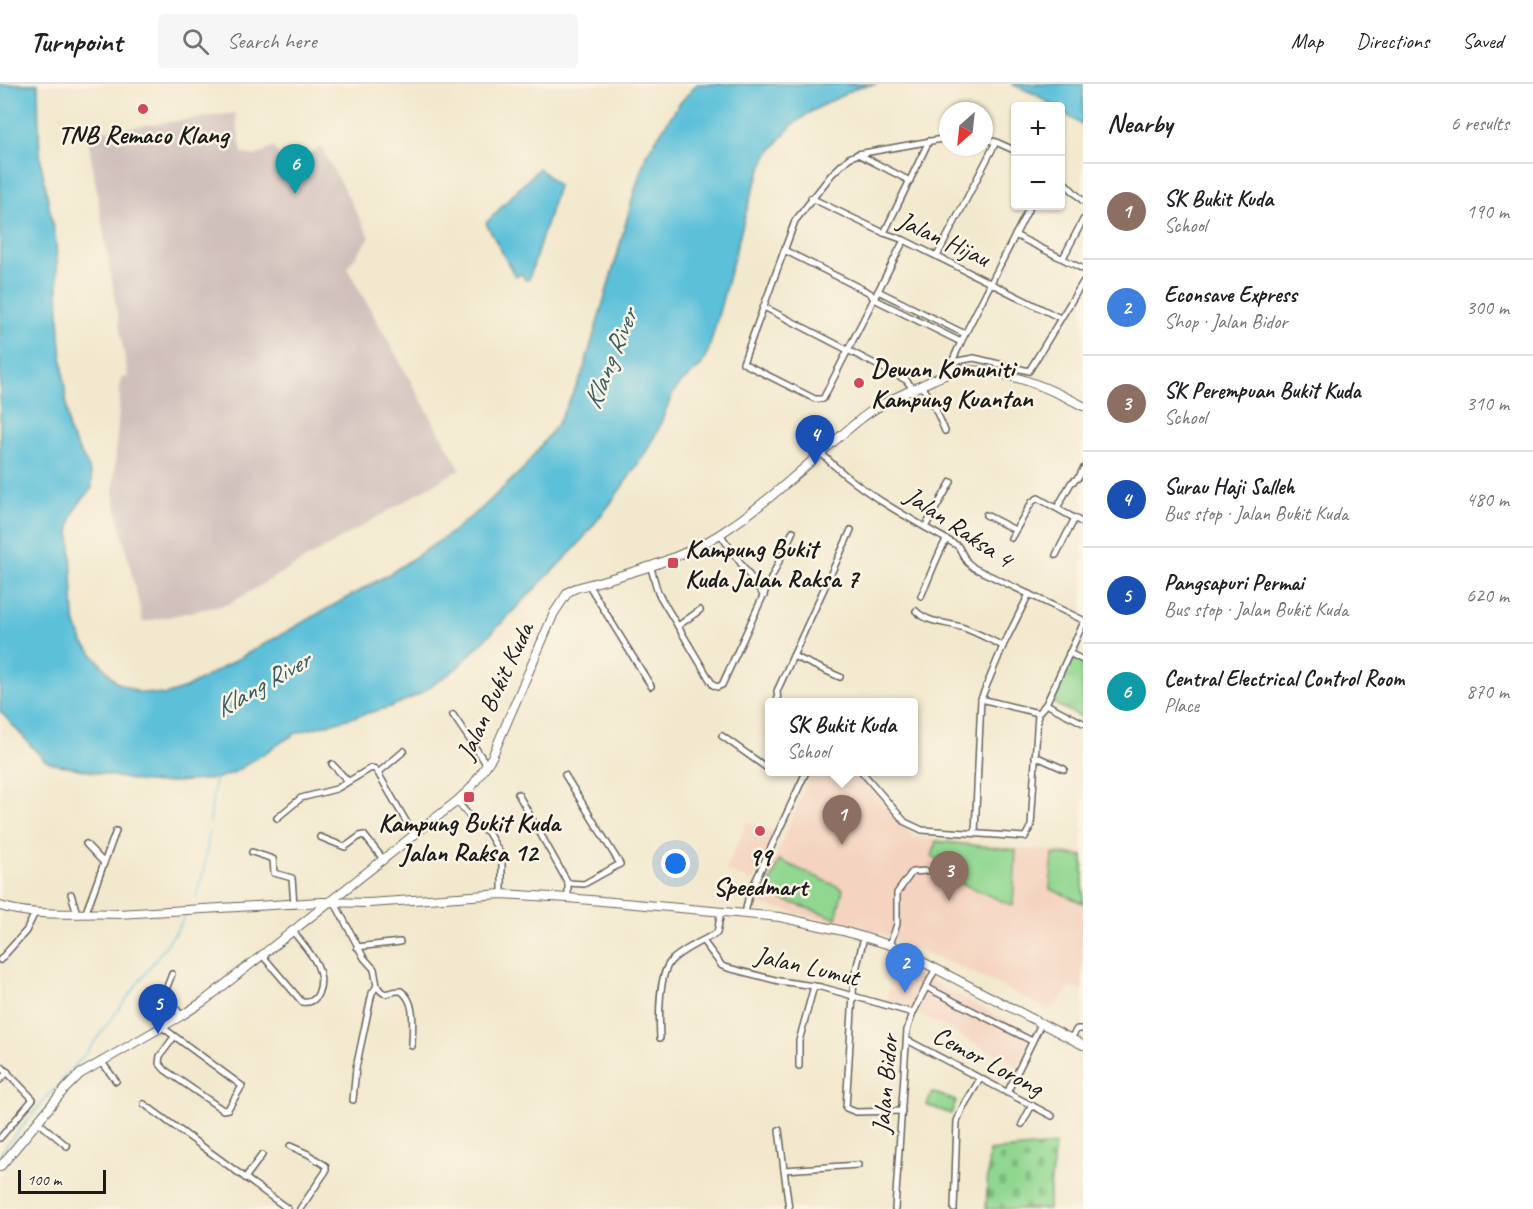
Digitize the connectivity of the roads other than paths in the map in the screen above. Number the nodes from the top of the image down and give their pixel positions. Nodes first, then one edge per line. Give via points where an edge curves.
1 (939, 139) edge
2 (929, 141) junction
3 (993, 141) edge
4 (996, 142) junction
5 (1011, 149) edge
6 (858, 154) junction
7 (910, 181) junction
8 (1065, 183) edge
9 (811, 198) junction
10 (1083, 201) edge
11 (1028, 210) edge
12 (1083, 220) edge
13 (884, 233) junction
14 (1015, 235) junction
15 (904, 240) junction
16 (786, 251) junction
17 (937, 256) junction
18 (1063, 258) junction
19 (1083, 269) edge
20 (992, 282) junction
21 (1083, 282) edge
22 (878, 291) junction
23 (872, 296) junction
24 (764, 307) junction
25 (1060, 318) junction
26 (965, 334) junction
27 (961, 342) junction
28 (849, 349) junction
29 (952, 362) junction
30 (952, 371) junction
31 (922, 386) junction
32 (914, 389) junction
33 (1083, 406) edge
34 (945, 431) dead end
35 (822, 454) junction
36 (1083, 469) edge
37 (951, 482) dead end
38 (1057, 508) junction
39 (986, 515) dead end
40 (1074, 518) junction
41 (1083, 522) edge
42 (925, 527) junction
43 (851, 530) dead end
44 (1015, 530) junction
45 (793, 531) dead end
46 (720, 534) junction
47 (1011, 538) dead end
48 (946, 540) junction
49 (1056, 555) dead end
50 (651, 567) junction
51 (588, 584) junction
52 (1029, 594) junction
53 (764, 596) junction
54 (921, 596) dead end
55 (700, 610) dead end
56 (916, 611) dead end
57 (1083, 622) edge
58 (678, 626) junction
59 (1003, 646) junction
60 (1069, 653) junction
61 (793, 656) junction
62 (1083, 660) edge
63 (840, 677) dead end
64 (651, 687) dead end
65 (778, 698) edge
66 (981, 699) junction
67 (1046, 704) junction
68 (1038, 713) junction
69 (453, 715) dead end
70 (1083, 723) edge
71 (722, 736) dead end
72 (404, 751) dead end
73 (1035, 756) junction
74 (332, 764) dead end
75 (487, 766) junction
76 (765, 767) edge
77 (1064, 769) dead end
78 (378, 773) junction
79 (565, 775) dead end
80 (804, 776) edge
81 (866, 776) edge
82 (348, 781) junction
83 (518, 794) dead end
84 (457, 801) junction
85 (277, 818) dead end
86 (116, 831) dead end
87 (975, 833) junction
88 (414, 835) junction
89 (320, 837) dead end
90 (86, 844) dead end
91 (252, 852) dead end
92 (384, 859) junction
93 (104, 863) junction
94 (926, 871) dead end
95 (568, 883) junction
96 (344, 890) junction
97 (71, 894) dead end
98 (502, 894) junction
99 (568, 898) junction
100 (355, 903) junction
101 (366, 903) junction
102 (294, 905) junction
103 (325, 905) junction
104 (0, 906) edge
105 (337, 907) junction
106 (87, 912) junction
107 (721, 912) junction
108 (35, 913) junction
109 (77, 913) junction
110 (745, 913) junction
111 (302, 922) junction
112 (292, 930) junction
113 (864, 937) junction
114 (703, 941) junction
115 (400, 942) dead end
116 (890, 945) junction
117 (357, 947) junction
118 (262, 955) junction
119 (0, 960) edge
120 (936, 968) junction
121 (172, 974) dead end
122 (377, 986) junction
123 (814, 986) junction
124 (926, 987) junction
125 (853, 996) junction
126 (913, 1013) junction
127 (181, 1016) junction
128 (1041, 1024) junction
129 (162, 1027) junction
130 (1083, 1029) edge
131 (174, 1037) junction
132 (660, 1038) dead end
133 (1071, 1038) junction
134 (907, 1040) junction
135 (1032, 1041) junction
136 (1083, 1045) edge
137 (412, 1046) dead end
138 (101, 1061) junction
139 (0, 1065) edge
140 (799, 1066) dead end
141 (8, 1072) junction
142 (980, 1079) junction
143 (0, 1080) edge
144 (116, 1081) dead end
145 (1007, 1093) junction
146 (353, 1100) dead end
147 (144, 1104) dead end
148 (1032, 1106) junction
149 (902, 1111) junction
150 (1052, 1116) dead end
151 (37, 1121) junction
152 (1022, 1124) dead end
153 (779, 1130) dead end
154 (0, 1138) edge
155 (68, 1146) dead end
156 (290, 1146) dead end
157 (262, 1155) dead end
158 (2, 1162) edge
159 (858, 1165) dead end
160 (784, 1170) junction
161 (245, 1178) junction
162 (288, 1209) edge
163 (300, 1209) edge
164 (789, 1209) edge
165 (895, 1209) edge
166 (954, 1209) edge

1 - 2 street
2 - 6 street
2 - 7 street
3 - 4 street
4 - 5 street
4 - 17 street
6 - 7 street
6 - 9 street via 849,158
7 - 13 street
8 - 10 street
9 - 13 street, Jalan Hijau
9 - 16 street via 795,221
11 - 14 street
12 - 18 street
13 - 15 street, Jalan Hijau
14 - 18 street
14 - 20 street
15 - 17 street, Jalan Hijau
15 - 22 street
16 - 23 street
16 - 24 street
17 - 20 street, Jalan Hijau
18 - 19 street
20 - 25 street, Jalan Hijau
20 - 26 street
21 - 25 street
22 - 23 street
22 - 26 street
23 - 27 street
23 - 28 street
24 - 28 street
24 - 28 street via 743,363 815,399 826,395
25 - 29 street via 1029,371 974,358
26 - 27 street
27 - 29 street
28 - 32 street via 906,380
29 - 30 street
30 - 31 street, Jalan Bukit Kuda
30 - 33 street, Jalan Bukit Kuda via 1010,376 1050,389
31 - 32 street, Jalan Bukit Kuda
31 - 34 street
32 - 35 street, Jalan Bukit Kuda via 858,421
35 - 42 street, Jalan Raksa 4 via 860,487
35 - 46 street, Jalan Bukit Kuda
36 - 38 street
37 - 42 street
38 - 40 street
38 - 44 street via 1035,499
39 - 44 street
40 - 41 street
40 - 49 street
42 - 48 street, Jalan Raksa 4
43 - 61 street
44 - 47 street
45 - 53 street
46 - 50 street, Jalan Bukit Kuda
46 - 53 street
48 - 52 street, Jalan Raksa 4 via 958,546 974,568
48 - 54 street
50 - 51 street, Jalan Bukit Kuda
50 - 58 street via 658,593
51 - 64 street
51 - 75 street, Jalan Bukit Kuda via 568,592 554,613
52 - 57 street, Jalan Raksa 4
52 - 59 street
53 - 58 street via 722,685 717,687
55 - 58 street
56 - 59 street
57 - 60 street
59 - 66 street
60 - 62 street
60 - 67 street
61 - 63 street
61 - 65 street
66 - 68 street
66 - 87 street
67 - 68 street
67 - 70 street
68 - 73 street
69 - 75 street
71 - 76 street
72 - 78 street
73 - 77 street
73 - 87 street via 1031,826 1027,835
74 - 82 street
75 - 84 street, Jalan Bukit Kuda
78 - 82 street via 371,768
78 - 88 street
79 - 95 street via 620,864 584,884
80 - 110 street via 749,895
81 - 87 street via 905,822 932,832
82 - 85 street via 336,789 301,798
83 - 95 street
84 - 88 street, Jalan Bukit Kuda
84 - 98 street via 479,828 487,831 501,856
86 - 93 street
88 - 92 street, Jalan Bukit Kuda
89 - 92 street via 345,847 364,835
90 - 93 street
91 - 102 street via 273,858 274,873 292,878
92 - 96 street, Jalan Bukit Kuda
93 - 106 street
94 - 116 street via 912,872 897,892 897,924
95 - 99 street
96 - 100 street via 344,898
96 - 103 street, Jalan Bukit Kuda
97 - 109 street
98 - 99 street
98 - 101 street
99 - 107 street
100 - 101 street
100 - 103 street
101 - 105 street
102 - 103 street
102 - 106 street via 118,914
102 - 111 street via 307,911
103 - 105 street
103 - 111 street, Jalan Bukit Kuda
104 - 108 street
105 - 117 street
106 - 109 street
107 - 110 street
107 - 114 street via 717,933
108 - 109 street
108 - 119 street via 26,931
110 - 113 street
111 - 112 street, Jalan Bukit Kuda
112 - 118 street, Jalan Bukit Kuda
112 - 118 street via 321,969 317,997 302,1002
113 - 116 street
113 - 125 street
114 - 123 street, Jalan Lumut via 722,966
114 - 132 street via 672,960 665,971
115 - 117 street
116 - 120 street
117 - 122 street via 374,969
118 - 127 street, Jalan Bukit Kuda
120 - 124 street, Jalan Bidor
120 - 128 street
121 - 127 street via 165,992
122 - 137 street via 385,994 400,991 407,997 411,1004
122 - 146 street via 372,993 356,1068
123 - 125 street, Jalan Lumut
123 - 140 street via 802,1023
124 - 126 street, Jalan Bidor
124 - 135 street
125 - 126 street, Jalan Lumut
125 - 149 street via 846,1107 856,1112
126 - 134 street, Jalan Bidor
127 - 129 street, Jalan Bukit Kuda
128 - 133 street
128 - 135 street
129 - 131 street
129 - 138 street, Jalan Bukit Kuda
130 - 133 street via 1077,1029
131 - 131 street via 242,1086 228,1109 223,1110 159,1063
133 - 136 street
134 - 142 street, Cemor Lorong
134 - 149 street, Jalan Bidor
135 - 145 street
138 - 144 street
138 - 151 street, Jalan Bukit Kuda via 80,1074
139 - 141 street
141 - 143 street
141 - 154 street via 33,1101
142 - 145 street, Cemor Lorong
142 - 166 street via 957,1121
145 - 148 street, Cemor Lorong
147 - 161 street
148 - 150 street, Cemor Lorong
148 - 152 street
149 - 165 street, Jalan Bidor
151 - 155 street
151 - 158 street, Jalan Bukit Kuda
153 - 160 street
156 - 163 street via 326,1166 326,1172
157 - 161 street
159 - 160 street
160 - 164 street
161 - 162 street

